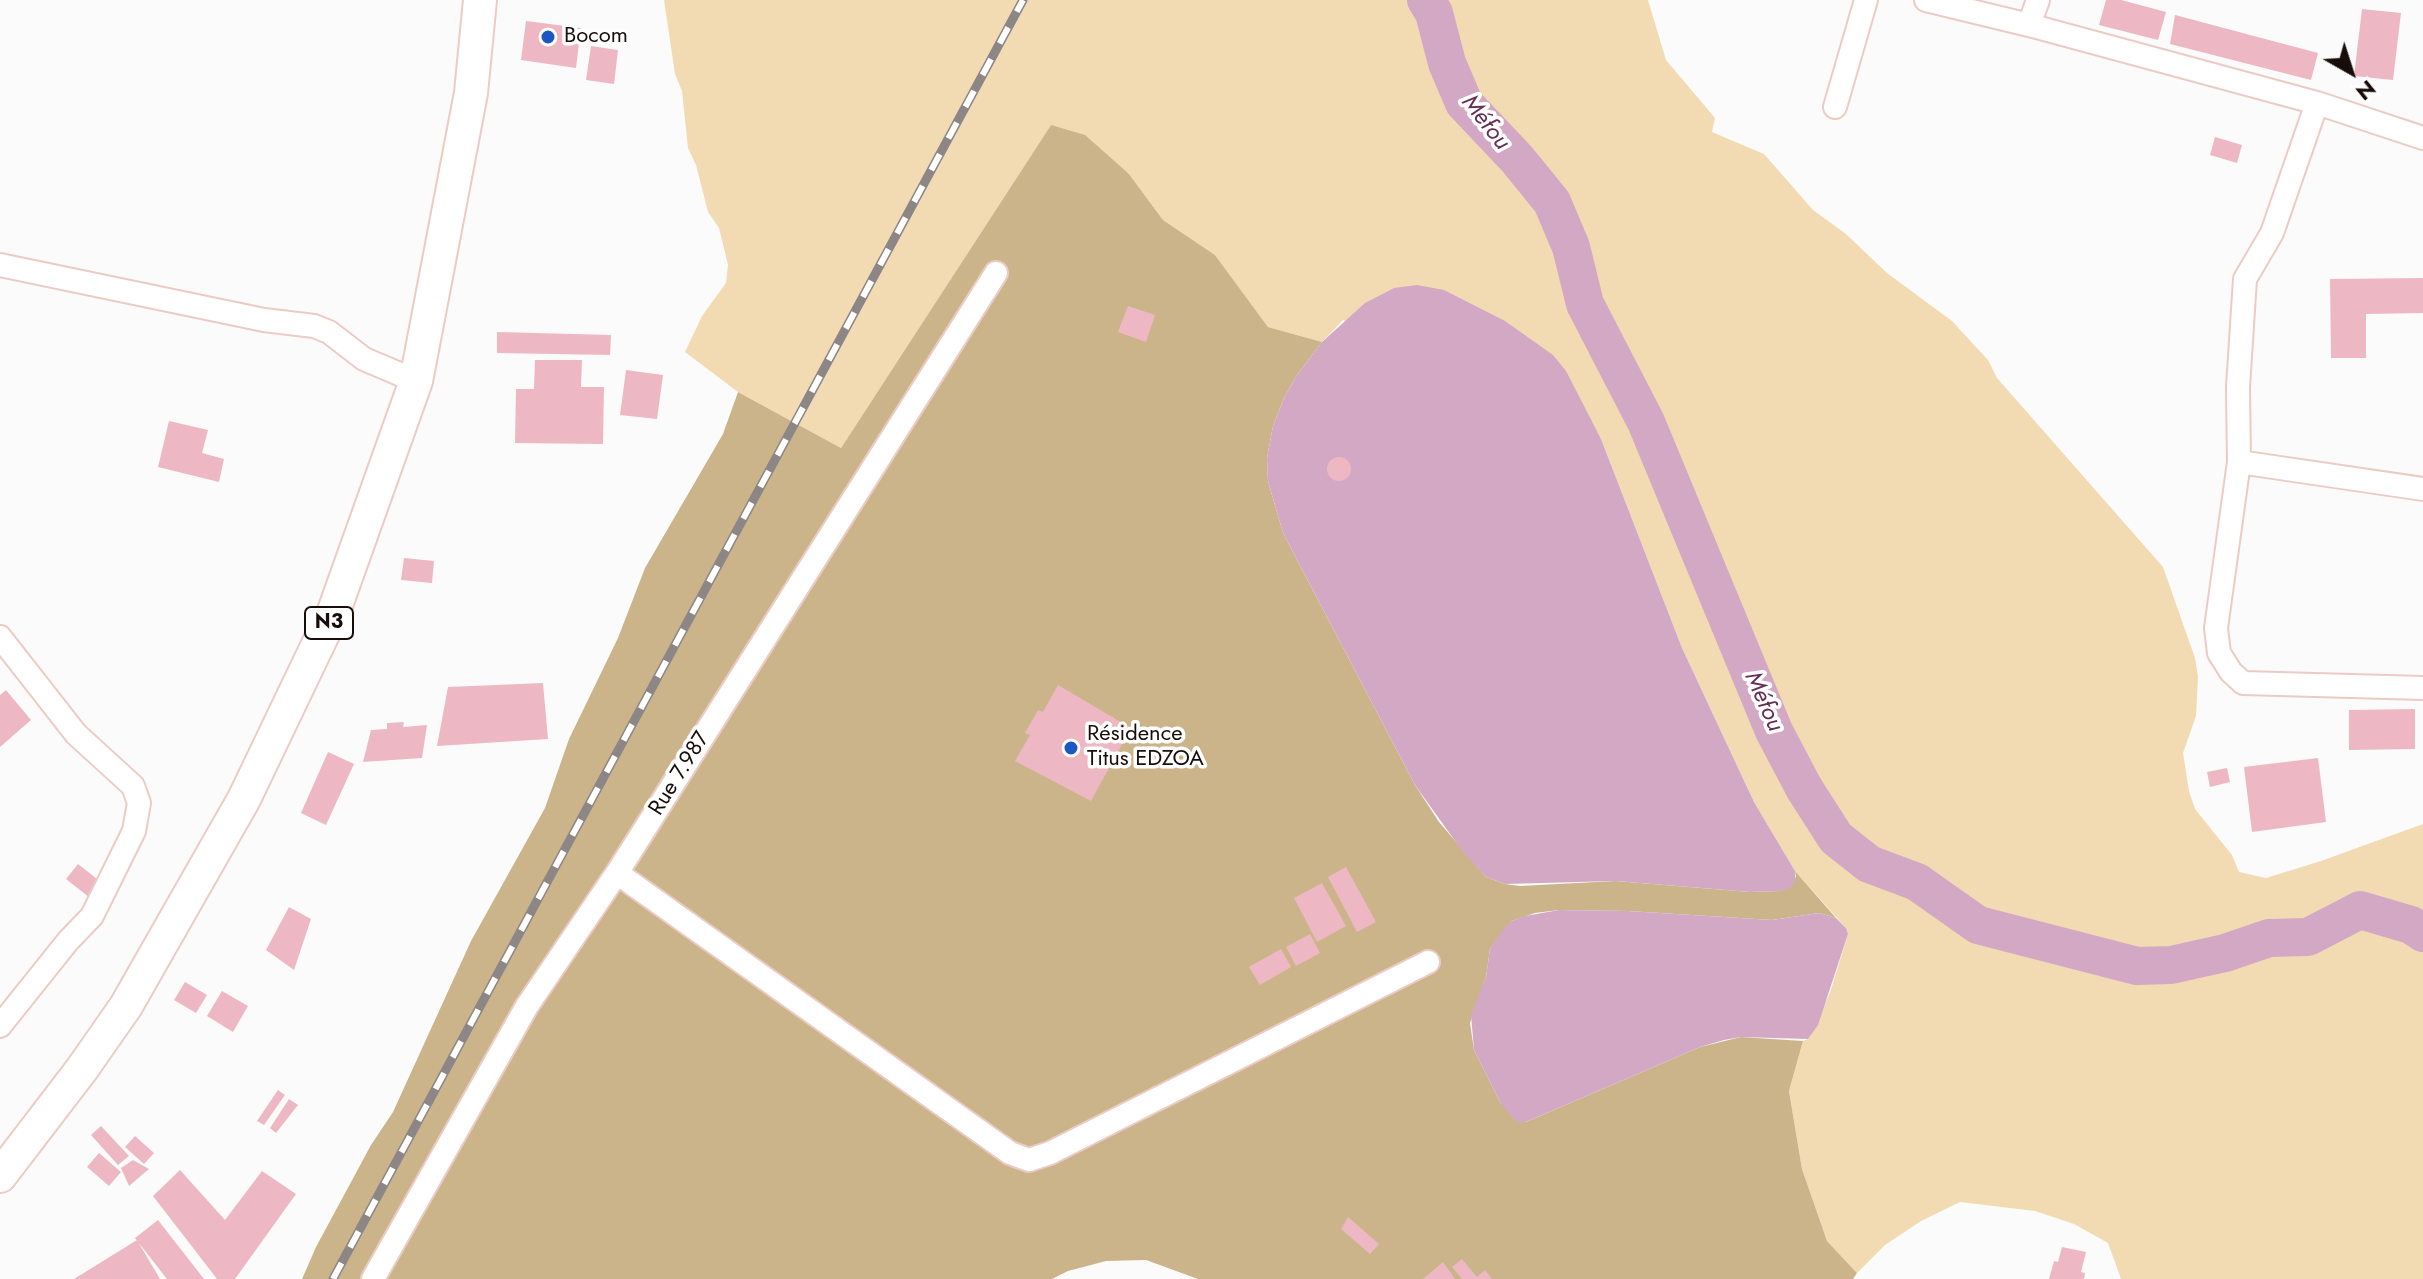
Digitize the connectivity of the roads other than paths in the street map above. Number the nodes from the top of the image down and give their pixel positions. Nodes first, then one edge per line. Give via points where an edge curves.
1 (480, 0) edge
2 (1866, 0) edge
3 (1926, 0) edge
4 (2038, 0) edge
5 (2029, 25) junction
6 (2317, 103) junction
7 (1835, 107) dead end
8 (2423, 138) edge
9 (0, 265) edge
10 (996, 273) dead end
11 (416, 381) junction
12 (2239, 462) junction
13 (2423, 489) edge
14 (0, 637) edge
15 (2423, 688) edge
16 (617, 873) junction
17 (1428, 962) dead end
18 (0, 1026) edge
19 (0, 1176) edge
20 (373, 1279) edge

1 - 11 highway, N3 via 471,93
2 - 7 street
3 - 5 street
4 - 5 street
5 - 6 street
6 - 8 street
6 - 12 street via 2272,233 2245,279
9 - 11 street via 314,326 364,359
10 - 16 street, Rue 7.987
11 - 19 highway, N3 via 334,611 244,799 126,1006
12 - 13 street
12 - 15 street via 2216,628 2219,653 2231,672 2243,683
14 - 18 street via 76,734 133,786 139,803 134,831 92,916
16 - 17 street via 1010,1153 1029,1160
16 - 20 street, Rue 7.987 via 527,1006

